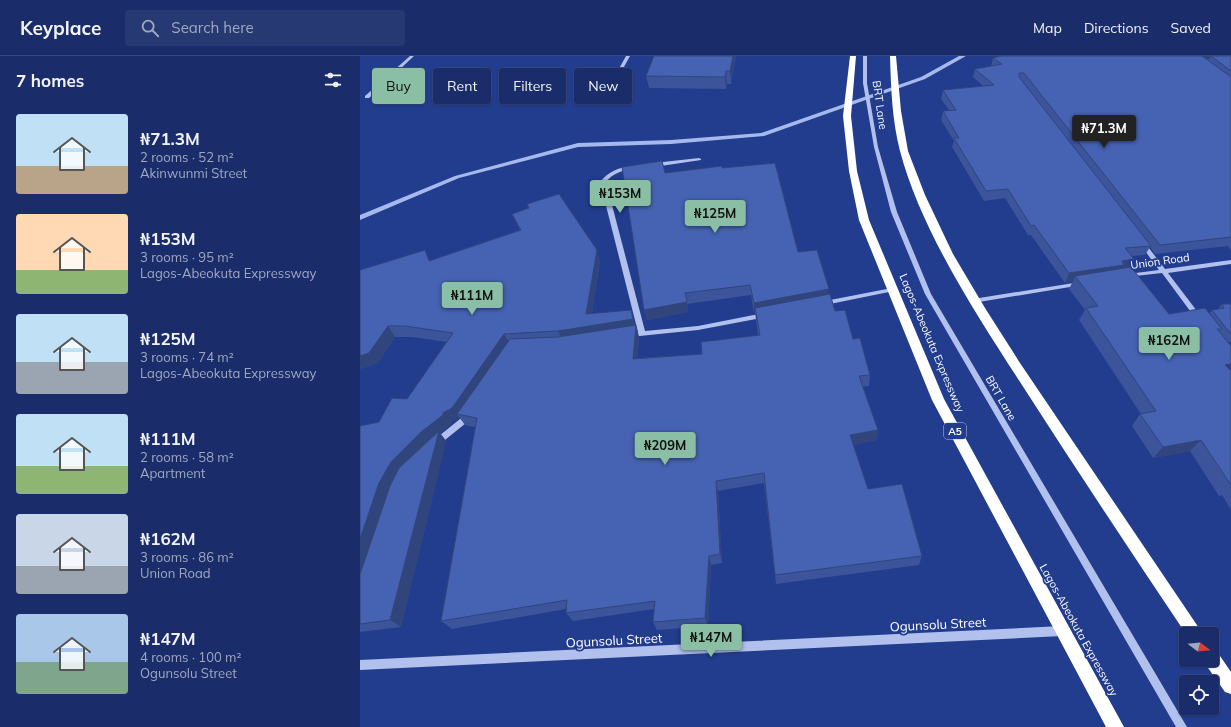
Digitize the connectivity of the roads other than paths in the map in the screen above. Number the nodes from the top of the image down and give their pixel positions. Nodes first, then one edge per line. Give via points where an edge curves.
1 (412, 56) edge
2 (628, 56) edge
3 (853, 56) edge
4 (865, 56) edge
5 (894, 56) edge
6 (621, 68) edge
7 (366, 97) dead end
8 (699, 159) dead end
9 (640, 166) edge
10 (648, 166) edge
11 (1139, 239) edge
12 (1231, 262) edge
13 (1163, 270) junction
14 (1123, 277) edge
15 (1084, 283) edge
16 (892, 290) junction
17 (973, 301) junction
18 (815, 305) edge
19 (768, 314) edge
20 (1204, 324) edge
21 (642, 333) junction
22 (620, 336) edge
23 (472, 409) edge
24 (433, 445) edge
25 (1190, 627) edge
26 (1062, 630) junction
27 (360, 665) edge
28 (1218, 667) edge
29 (1231, 686) edge
30 (1115, 727) edge
31 (1182, 727) edge

1 - 7 street
2 - 6 street
3 - 16 highway, Lagos-Abeokuta Expressway / A5 via 847,116 853,171 864,220
4 - 31 street, BRT Lane via 868,110 876,147 894,212 928,294
5 - 17 highway via 894,101 908,163 931,220
8 - 10 street
9 - 21 street via 618,169 608,174 603,182
11 - 13 street
12 - 13 street, Union Road
13 - 14 street, Union Road
13 - 20 street
15 - 17 street
16 - 18 street
16 - 26 highway, Lagos-Abeokuta Expressway / A5 via 938,400
17 - 25 highway
19 - 21 street via 698,328
21 - 22 street
23 - 24 street via 463,421
26 - 27 street, Ogunsolu Street
26 - 30 highway, Lagos-Abeokuta Expressway / A5
28 - 29 highway

